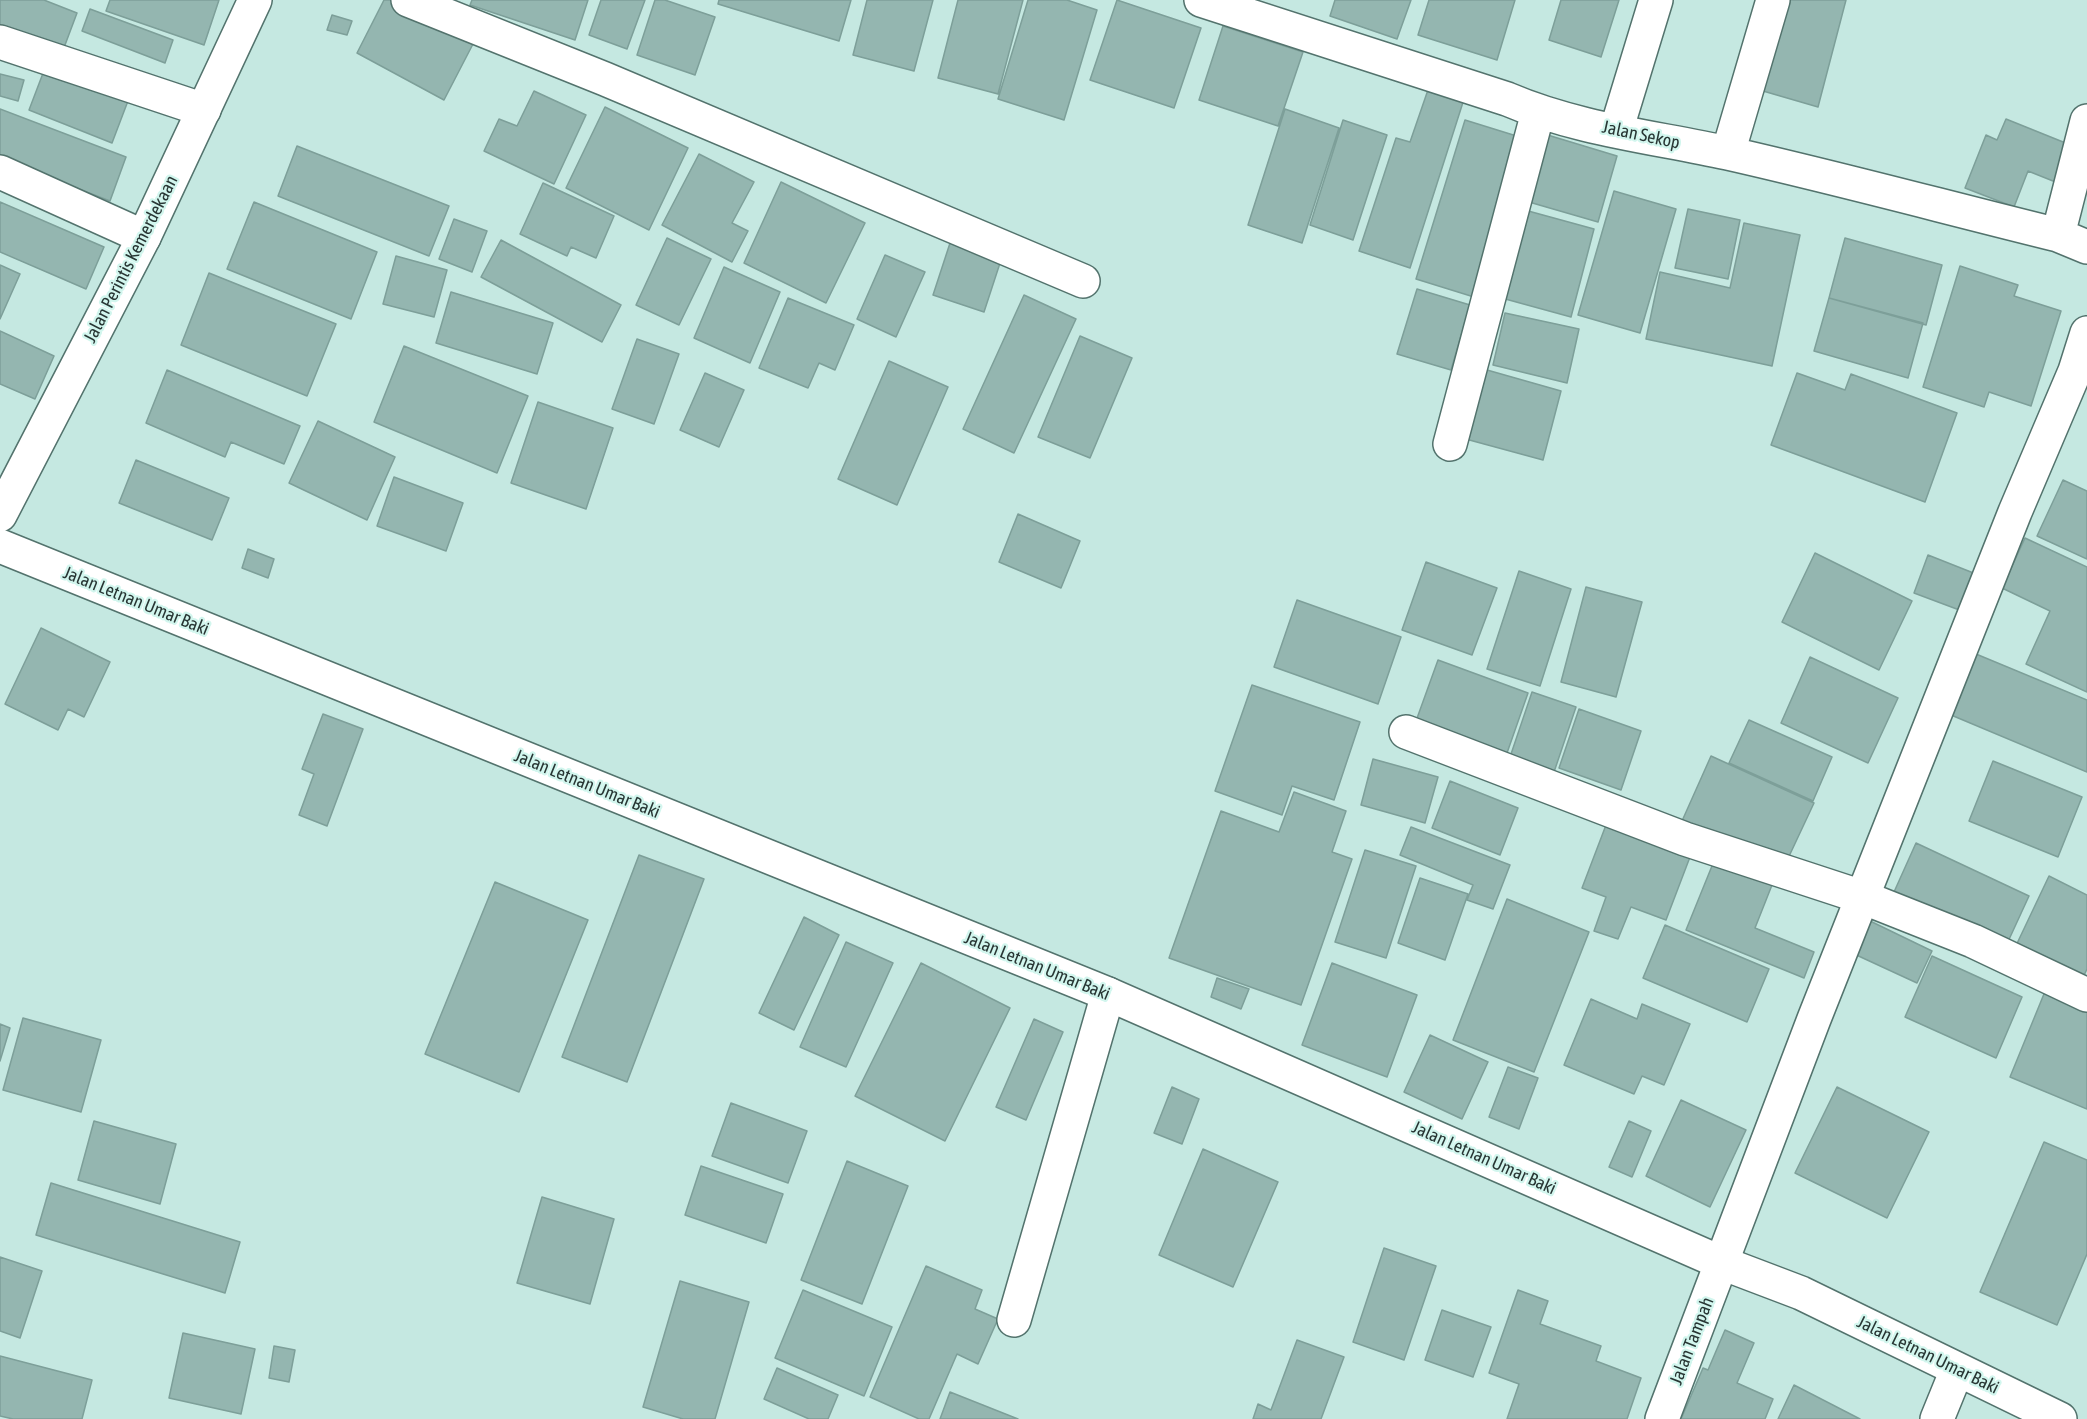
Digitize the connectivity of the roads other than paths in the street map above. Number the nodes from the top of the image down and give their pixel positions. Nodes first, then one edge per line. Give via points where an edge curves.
1 (255, 0) edge
2 (408, 0) edge
3 (1201, 0) edge
4 (1656, 0) edge
5 (1773, 0) edge
6 (0, 42) edge
7 (204, 110) junction
8 (1538, 112) junction
9 (2087, 121) edge
10 (1616, 131) junction
11 (1728, 153) junction
12 (0, 172) edge
13 (144, 237) junction
14 (2073, 241) edge
15 (1083, 281) dead end
16 (2087, 333) edge
17 (1450, 444) dead end
18 (0, 515) edge
19 (0, 546) edge
20 (1406, 732) dead end
21 (1862, 897) junction
22 (1108, 994) junction
23 (2087, 995) edge
24 (1722, 1263) junction
25 (1014, 1320) dead end
26 (1957, 1371) junction
27 (1662, 1419) edge
28 (1937, 1419) edge
29 (2060, 1419) edge

1 - 7 street, Jalan Perintis Kemerdekaan
2 - 15 street
3 - 8 street, Jalan Sekop
4 - 10 street
5 - 11 street
6 - 7 street
7 - 13 street, Jalan Perintis Kemerdekaan
8 - 10 street, Jalan Sekop
8 - 17 street
9 - 14 street
10 - 11 street, Jalan Sekop
11 - 14 street, Jalan Sekop
12 - 13 street
13 - 18 street, Jalan Perintis Kemerdekaan
16 - 21 street, Jalan Tampah
19 - 22 street, Jalan Letnan Umar Baki
20 - 21 street via 1685,839
21 - 23 street via 1973,941
21 - 24 street, Jalan Tampah
22 - 24 street, Jalan Letnan Umar Baki
22 - 25 street
24 - 26 street, Jalan Letnan Umar Baki via 1801,1293
24 - 27 street, Jalan Tampah
26 - 28 street
26 - 29 street, Jalan Letnan Umar Baki

